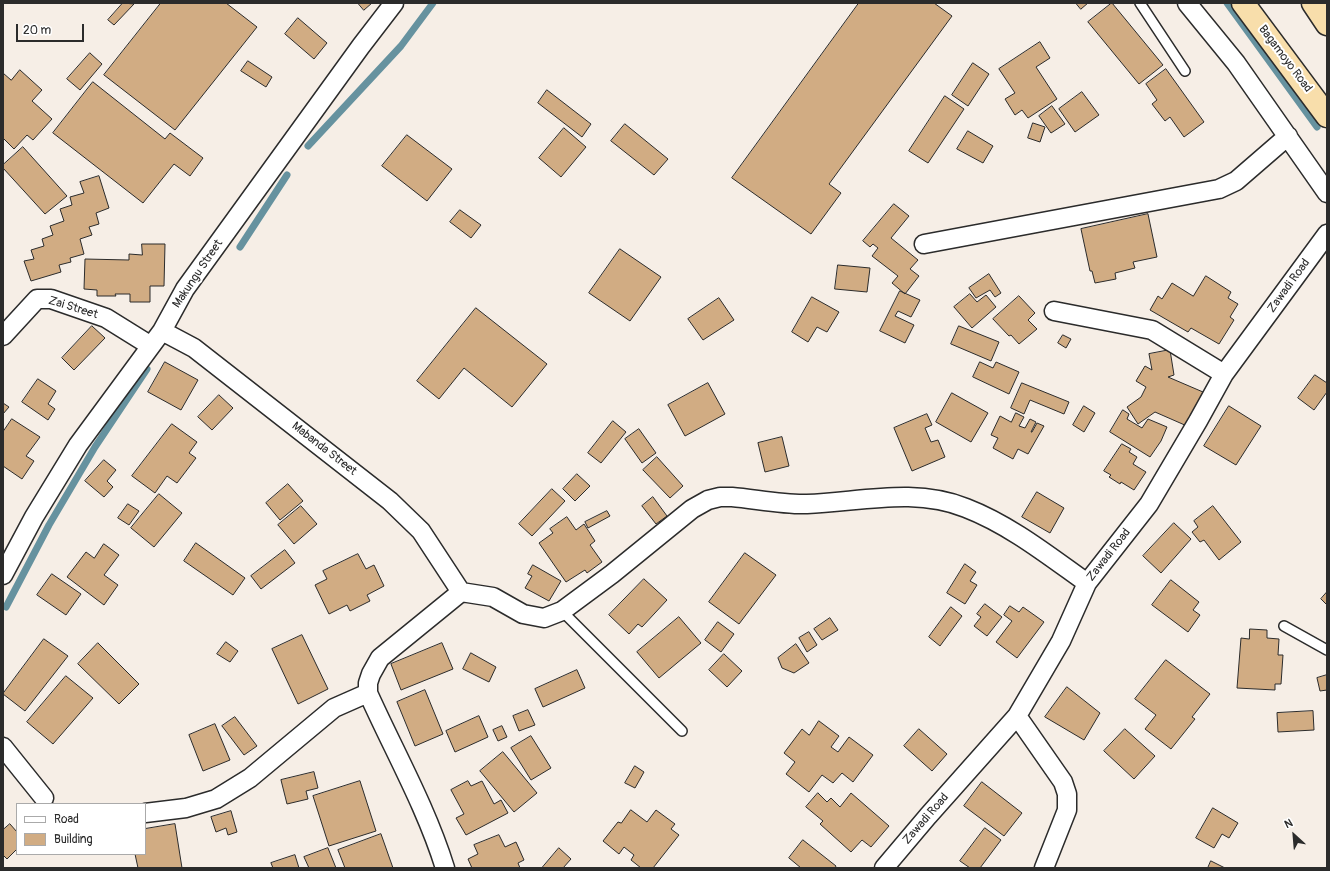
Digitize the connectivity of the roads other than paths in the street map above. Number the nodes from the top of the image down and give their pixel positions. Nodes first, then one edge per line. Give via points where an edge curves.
1 (394, 3) edge
2 (1140, 3) edge
3 (1187, 3) edge
4 (1242, 3) edge
5 (1313, 3) edge
6 (1327, 24) edge
7 (1184, 71) dead end
8 (1327, 116) edge
9 (1288, 136) junction
10 (1327, 193) edge
11 (1327, 234) edge
12 (924, 244) dead end
13 (1054, 311) dead end
14 (162, 331) junction
15 (3, 336) edge
16 (151, 346) junction
17 (1224, 374) junction
18 (3, 575) edge
19 (1087, 583) junction
20 (462, 592) junction
21 (562, 611) junction
22 (1284, 626) dead end
23 (1327, 650) edge
24 (368, 693) junction
25 (1017, 716) junction
26 (682, 731) dead end
27 (3, 747) edge
28 (44, 798) dead end
29 (146, 813) edge
30 (445, 868) edge
31 (884, 868) edge
32 (1044, 868) edge

1 - 14 street, Makungu Street via 185,289
2 - 7 lane
3 - 9 street via 1236,63
4 - 8 highway, Bagamoyo Road
5 - 6 highway
9 - 10 street
9 - 12 street via 1236,181 1219,189
11 - 17 street, Zawadi Road
13 - 17 street via 1152,330
14 - 16 street, Makungu Street
14 - 20 street, Mabanda Street via 194,348 390,502 421,531
15 - 16 street, Zai Street via 37,299 51,299 106,318
16 - 18 street, Makungu Street via 78,445 34,517
17 - 19 street, Zawadi Road via 1149,504
19 - 21 street via 994,521 966,507 941,501 896,497 806,504 720,497 692,509
19 - 25 street, Zawadi Road via 1061,640
20 - 21 street via 493,597 523,614 544,618
20 - 24 street via 380,658 368,683
21 - 26 lane
22 - 23 lane
24 - 29 street via 334,708 250,778 216,799 186,808
24 - 30 street via 420,803
25 - 31 street, Zawadi Road
25 - 32 street via 1063,782 1067,794 1067,810
27 - 28 street

